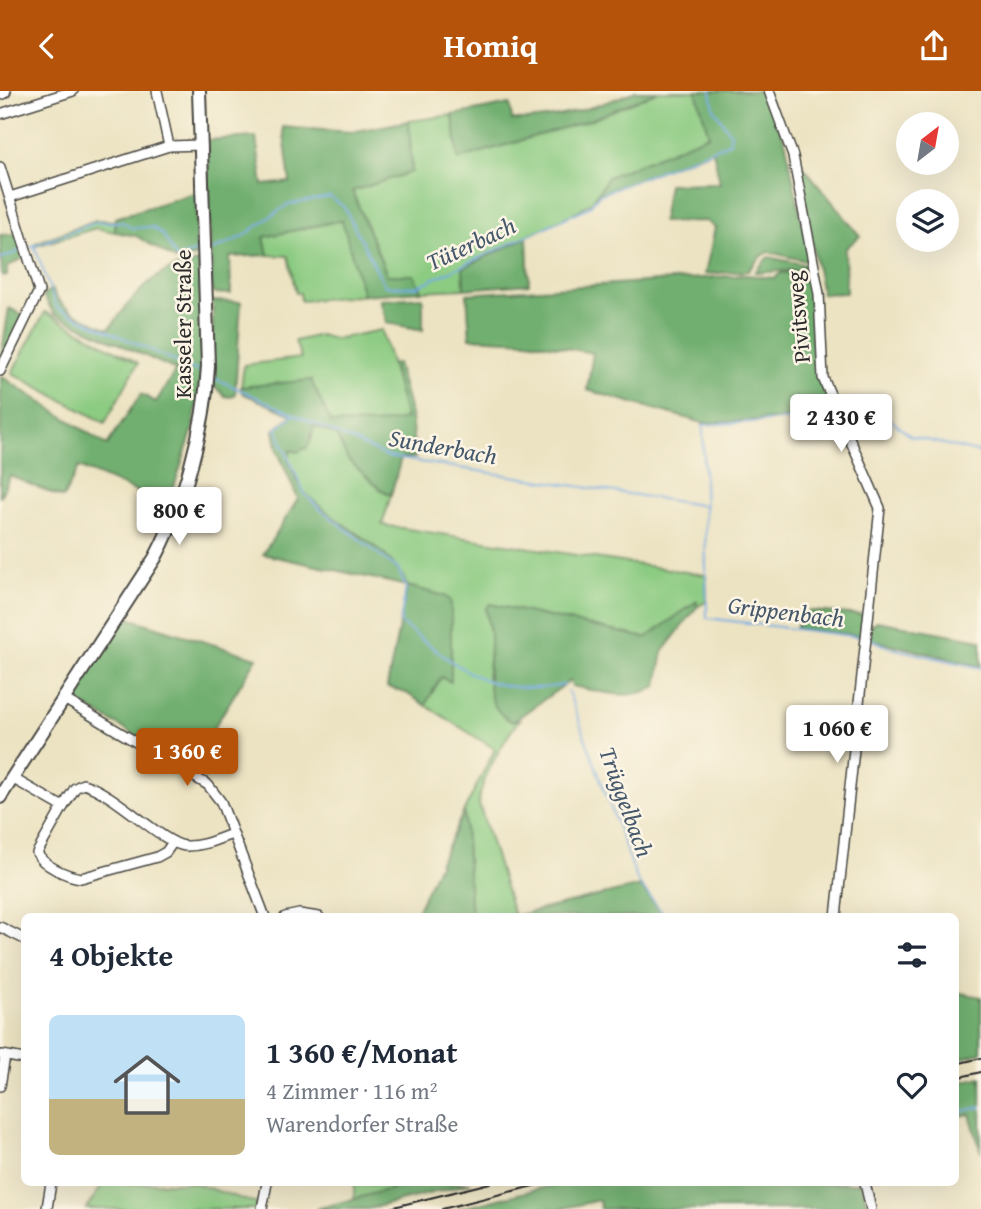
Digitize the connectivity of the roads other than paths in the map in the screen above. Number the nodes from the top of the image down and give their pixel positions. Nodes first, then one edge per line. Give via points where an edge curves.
1 (73, 91) edge
2 (157, 91) edge
3 (199, 91) edge
4 (769, 91) edge
5 (0, 114) edge
6 (202, 145) junction
7 (169, 146) junction
8 (0, 167) edge
9 (10, 197) junction
10 (0, 371) edge
11 (64, 699) junction
12 (12, 778) junction
13 (0, 797) edge
14 (63, 807) junction
15 (232, 834) junction
16 (173, 842) junction
17 (263, 913) edge
18 (836, 913) edge
19 (0, 927) edge
20 (21, 938) edge
21 (3, 1055) edge
22 (21, 1058) edge
23 (0, 1086) edge
24 (51, 1186) edge
25 (266, 1186) edge
26 (866, 1186) edge
27 (47, 1208) edge
28 (262, 1209) edge
29 (871, 1209) edge

1 - 5 street
2 - 7 street
3 - 6 street, Kasseler Straße
4 - 18 street, Pivitsweg via 793,156 814,267 823,378 879,503
6 - 7 street
6 - 11 street, Kasseler Straße via 208,366 198,434 165,537 149,569
7 - 9 street
8 - 9 street
9 - 10 street via 40,291
11 - 12 street, Kasseler Straße
11 - 15 street via 208,785 221,802
12 - 13 street, Kasseler Straße
12 - 14 street
14 - 16 street via 75,788 87,785
14 - 16 street via 37,853 42,861 75,878 157,857
15 - 16 street via 198,845
15 - 17 street
19 - 20 street
21 - 22 street
21 - 23 street
24 - 27 street
25 - 28 street
26 - 29 street

